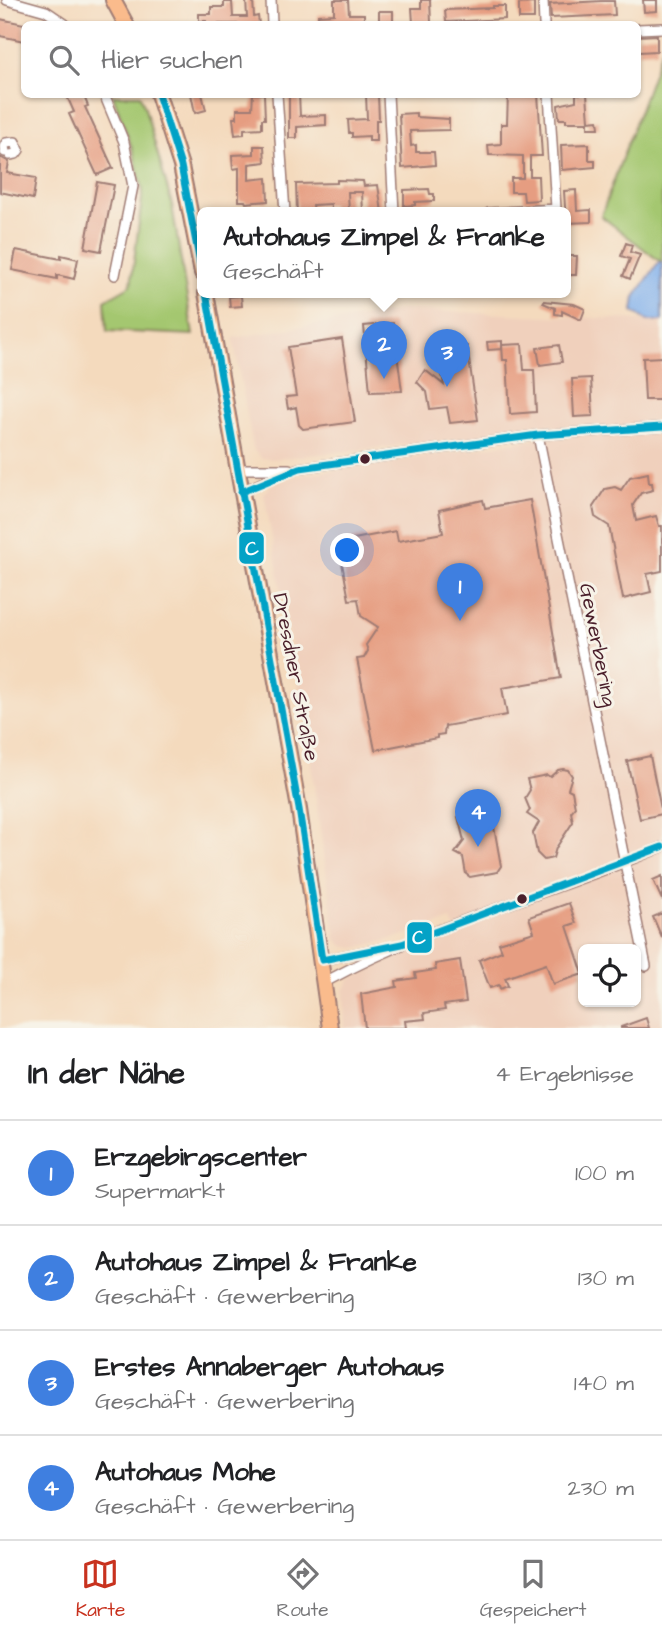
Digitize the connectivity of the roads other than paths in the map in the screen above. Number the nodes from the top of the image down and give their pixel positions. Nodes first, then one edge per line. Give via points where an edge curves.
1 (7, 0) edge
2 (113, 0) edge
3 (271, 0) edge
4 (543, 0) edge
5 (61, 21) edge
6 (124, 21) edge
7 (272, 21) edge
8 (544, 21) edge
9 (662, 28) edge
10 (641, 29) edge
11 (106, 98) edge
12 (159, 98) edge
13 (277, 98) edge
14 (388, 98) edge
15 (549, 98) edge
16 (285, 207) edge
17 (394, 207) edge
18 (556, 207) edge
19 (197, 248) edge
20 (115, 275) dead end
21 (207, 298) edge
22 (662, 427) edge
23 (538, 435) junction
24 (237, 468) junction
25 (294, 469) junction
26 (241, 492) junction
27 (662, 847) edge
28 (624, 863) junction
29 (402, 944) junction
30 (322, 960) junction
31 (646, 965) dead end
32 (324, 982) junction
33 (330, 1028) edge

1 - 5 street via 46,11
2 - 6 main road
3 - 7 street
4 - 8 street
9 - 10 street
11 - 20 street via 124,142 133,186
12 - 19 main road via 181,166
13 - 16 street
14 - 17 street
15 - 18 street
21 - 24 main road, Dresdner Straße
22 - 23 street
23 - 25 street
23 - 28 street, Gewerbering
24 - 25 street
24 - 26 main road, Dresdner Straße
25 - 26 street
26 - 30 main road, Dresdner Straße
27 - 28 street
28 - 29 street
28 - 31 street, Gewerbering
29 - 30 street
29 - 32 street
30 - 32 main road, Dresdner Straße
32 - 33 main road, Dresdner Straße

